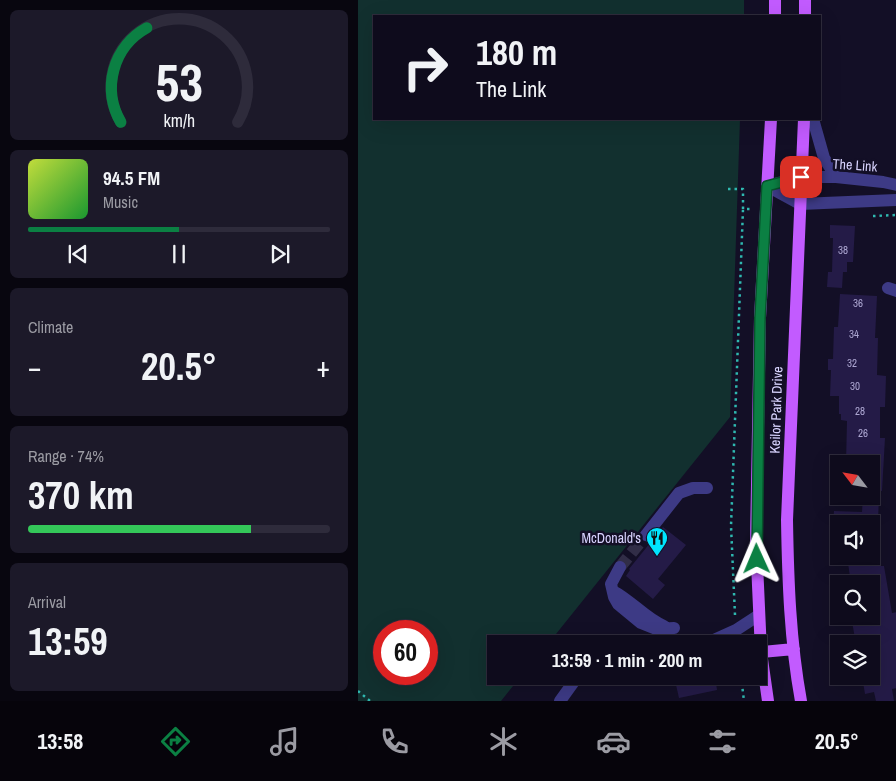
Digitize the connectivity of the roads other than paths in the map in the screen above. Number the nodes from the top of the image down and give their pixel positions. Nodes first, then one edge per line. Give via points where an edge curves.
1 (775, 0) edge
2 (805, 0) edge
3 (775, 15) edge
4 (805, 15) edge
5 (771, 120) edge
6 (804, 120) edge
7 (813, 120) edge
8 (801, 177) junction
9 (836, 177) junction
10 (896, 185) edge
11 (767, 186) junction
12 (896, 200) edge
13 (800, 204) junction
14 (707, 488) dead end
15 (646, 535) tunnel mouth
16 (620, 568) tunnel mouth
17 (759, 614) junction
18 (674, 628) dead end
19 (725, 635) edge
20 (760, 635) edge
21 (794, 648) junction
22 (767, 651) edge
23 (572, 685) edge
24 (765, 685) edge
25 (560, 701) edge
26 (768, 701) edge
27 (801, 701) edge

1 - 3 main road
2 - 4 main road
5 - 11 main road, Keilor Park Drive
6 - 8 main road, Keilor Park Drive
7 - 9 street via 824,158
8 - 9 street, The Link
8 - 11 street, The Link
8 - 13 main road, Keilor Park Drive
9 - 10 street, The Link
11 - 13 street
11 - 17 main road, Keilor Park Drive via 759,328 756,541
12 - 13 street
13 - 21 main road, Keilor Park Drive via 787,520
14 - 15 street via 679,493
16 - 18 street via 611,584 618,604 642,623 656,629
17 - 19 street
17 - 20 main road, Keilor Park Drive
21 - 22 main road
21 - 27 main road, Keilor Park Drive
23 - 25 street
24 - 26 main road, Keilor Park Drive

